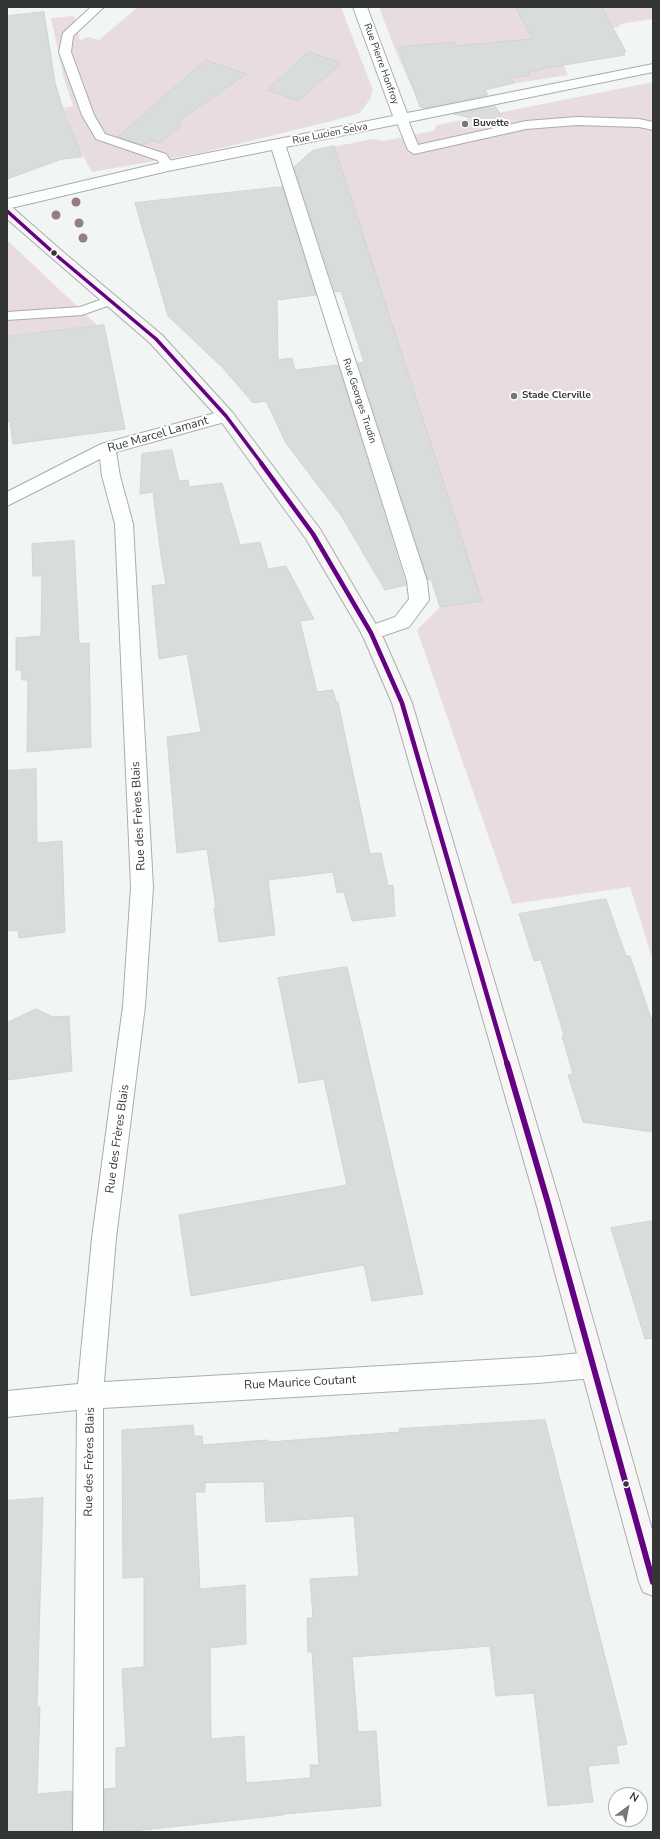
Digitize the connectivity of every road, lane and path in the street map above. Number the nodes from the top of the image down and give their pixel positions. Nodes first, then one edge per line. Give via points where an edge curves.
1 (98, 7) edge
2 (360, 7) edge
3 (653, 68) edge
4 (402, 120) junction
5 (653, 126) edge
6 (278, 145) junction
7 (168, 166) junction
8 (7, 204) edge
9 (7, 211) edge
10 (111, 300) junction
11 (7, 316) edge
12 (226, 416) junction
13 (107, 448) junction
14 (7, 500) edge
15 (371, 632) junction
16 (593, 1365) junction
17 (90, 1397) junction
18 (7, 1404) edge
19 (653, 1582) edge
20 (88, 1832) edge

1 - 7 lane via 66,35 66,52 88,115 100,136 162,157
2 - 4 street, Rue Pierre Honfroy
3 - 4 street, Rue Lucien Selva
4 - 5 lane via 414,150 526,125 577,121 639,123
4 - 6 street, Rue Lucien Selva
6 - 7 street, Rue Lucien Selva
6 - 15 street, Rue Georges Trudin via 417,581 419,600 402,622
7 - 8 street, Rue Lucien Selva
9 - 10 main road
10 - 11 lane via 82,311
10 - 12 main road via 156,339
12 - 13 street, Rue Marcel Lamant
12 - 15 main road via 313,534
13 - 14 street, Rue Marcel Lamant
13 - 17 street, Rue des Frères Blais via 111,476 124,524 142,887 134,1006 104,1238
15 - 16 main road via 402,703
16 - 17 street, Rue Maurice Coutant
16 - 19 main road
17 - 18 street, Rue Maurice Coutant
17 - 20 street, Rue des Frères Blais

